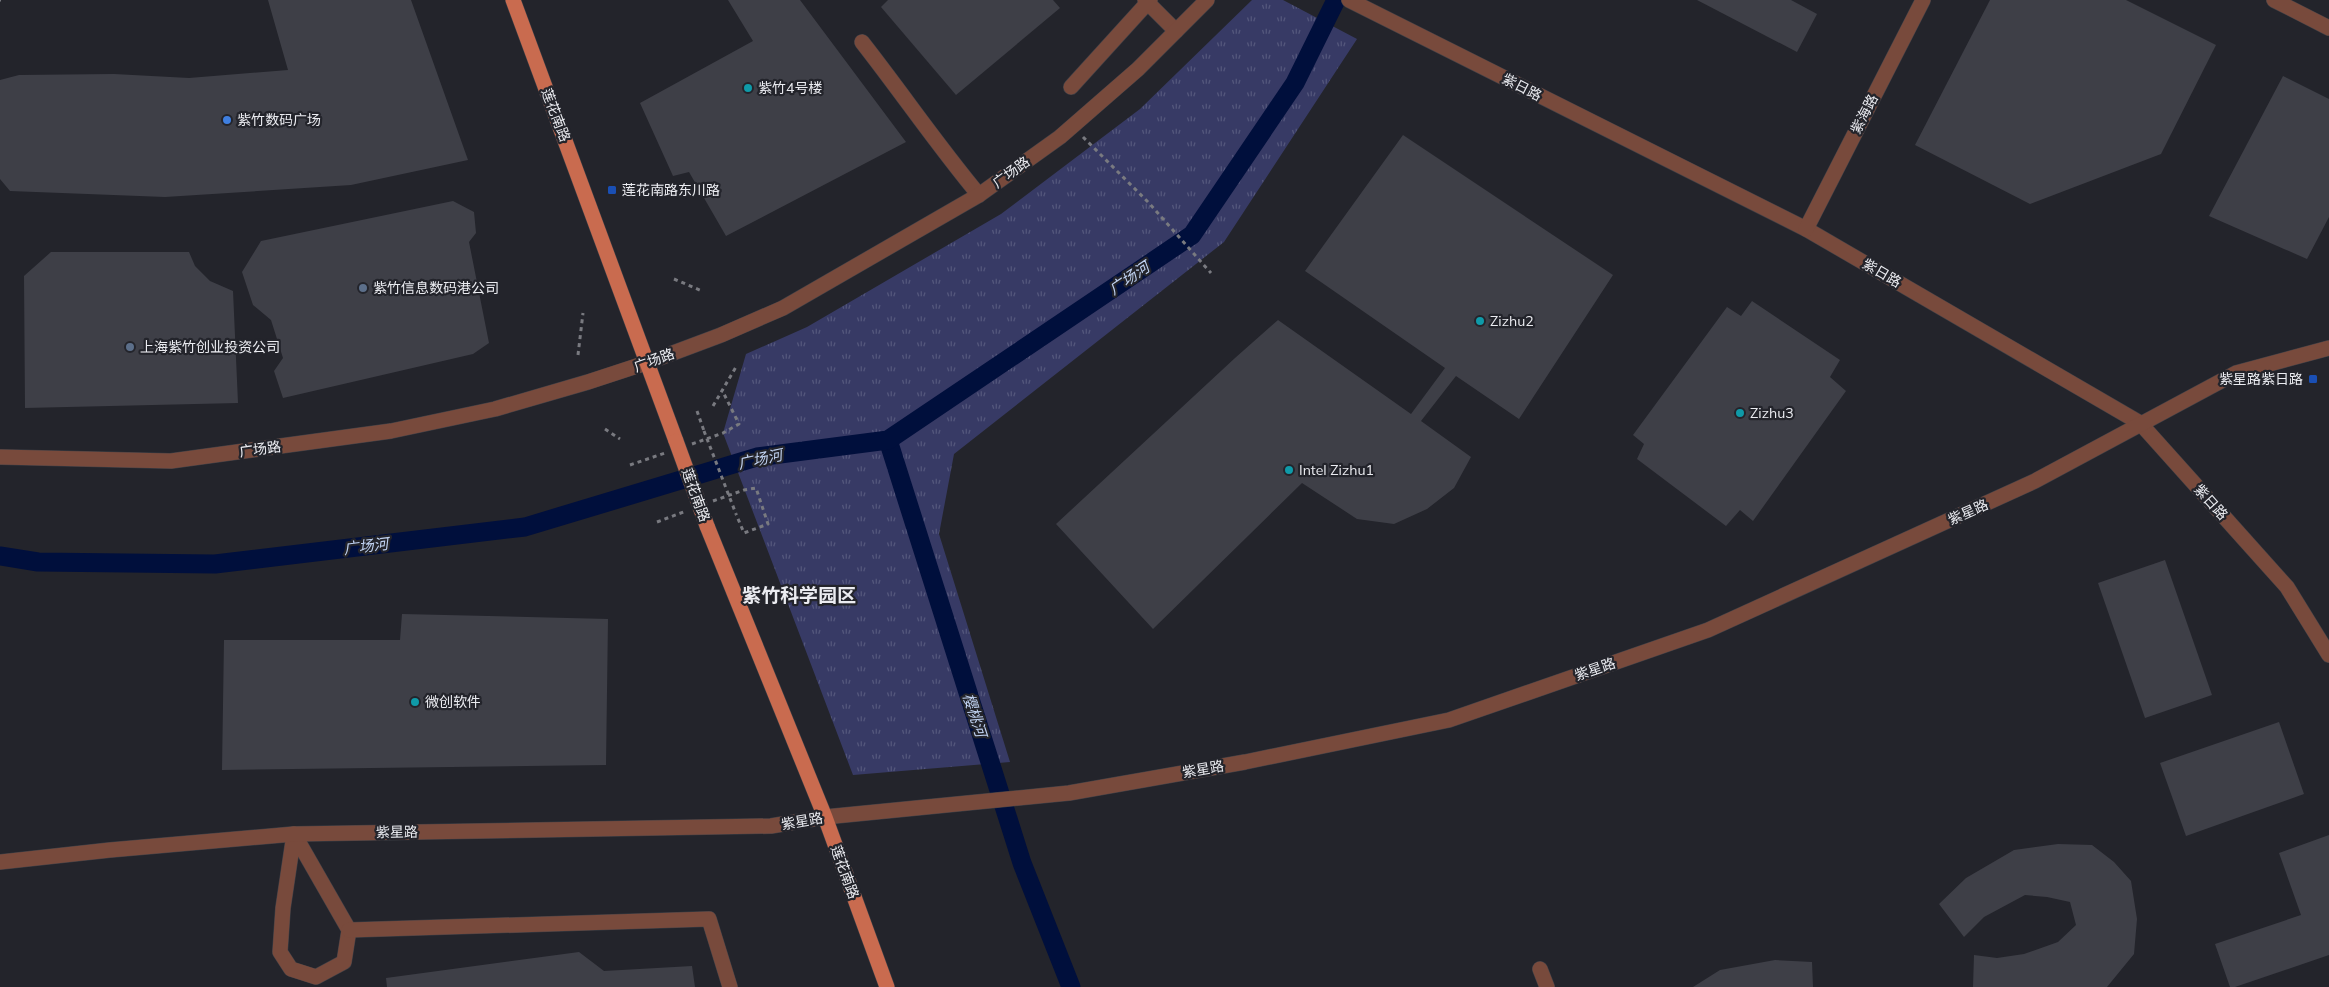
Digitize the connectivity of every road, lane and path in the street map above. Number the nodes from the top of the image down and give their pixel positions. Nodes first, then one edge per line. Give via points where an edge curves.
1 (513, 0) edge
2 (1207, 0) edge
3 (1349, 0) edge
4 (1923, 0) edge
5 (2274, 0) edge
6 (1148, 1) edge
7 (2329, 28) edge
8 (1176, 32) junction
9 (862, 42) dead end
10 (1070, 87) dead end
11 (1072, 126) junction
12 (979, 195) junction
13 (1806, 229) junction
14 (1211, 273) dead end
15 (674, 279) dead end
16 (702, 291) dead end
17 (583, 314) dead end
18 (2329, 348) edge
19 (578, 356) dead end
20 (649, 362) junction
21 (736, 367) dead end
22 (722, 390) junction
23 (713, 406) dead end
24 (697, 411) dead end
25 (2140, 423) junction
26 (605, 428) dead end
27 (723, 433) dead end
28 (620, 439) dead end
29 (0, 457) edge
30 (744, 490) dead end
31 (2329, 655) edge
32 (825, 817) junction
33 (294, 834) junction
34 (0, 862) edge
35 (349, 930) junction
36 (1540, 969) dead end
37 (730, 987) edge
38 (888, 987) edge
39 (1547, 987) edge

1 - 20 main road, 莲花南路
2 - 8 street, 广场路
3 - 13 street, 紫日路
4 - 13 street, 紫海路
5 - 7 street
6 - 8 street
6 - 10 street
8 - 11 street, 广场路
9 - 12 street
11 - 12 street, 广场路
11 - 14 path via 1148,202
12 - 20 street, 广场路 via 783,308
13 - 25 street, 紫日路
15 - 16 path
17 - 19 path
18 - 25 street, 紫星路 via 2236,373
20 - 29 street, 广场路 via 495,409 391,431 171,461
20 - 32 main road, 莲花南路, bridge via 707,526
21 - 22 path
22 - 23 path
22 - 27 path via 739,424
24 - 30 path, bridge via 744,534 768,524 756,488
25 - 31 street, 紫日路 via 2287,587
25 - 32 street, 紫星路 via 2035,481 1708,630 1449,720 1245,762 1069,793
26 - 28 path
32 - 33 street, 紫星路 via 771,826
32 - 38 main road, 莲花南路
33 - 34 street, 紫星路
33 - 35 street
33 - 35 street via 280,952 291,968 316,977 344,962
35 - 37 street via 709,919
36 - 39 street

